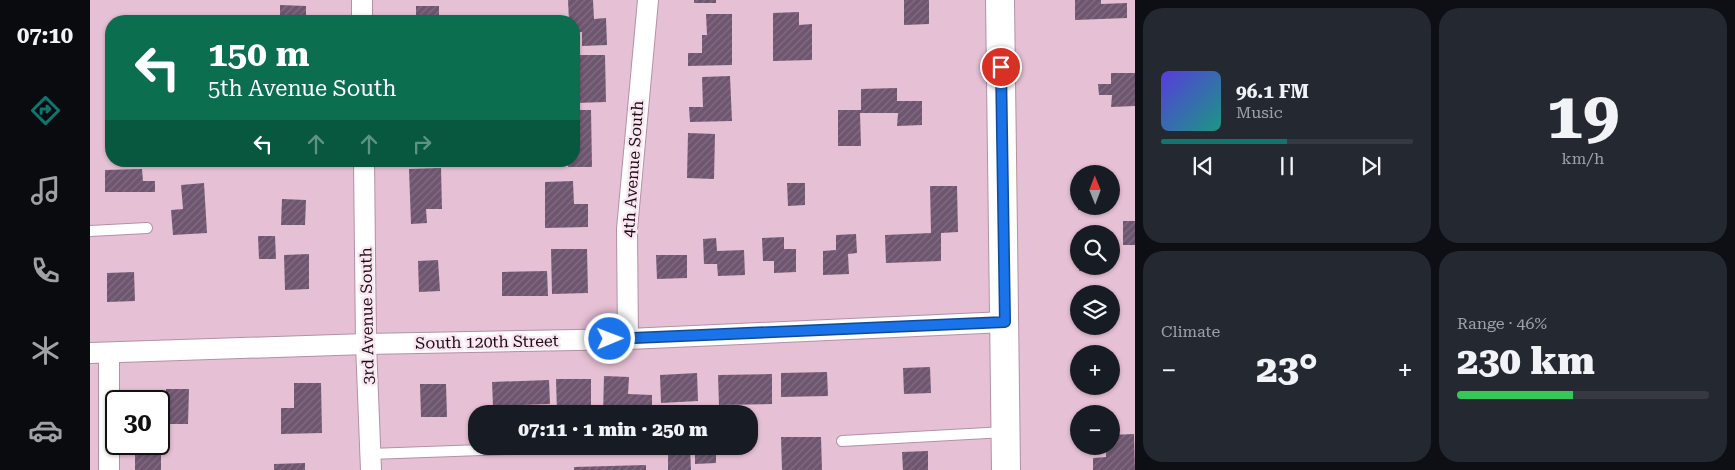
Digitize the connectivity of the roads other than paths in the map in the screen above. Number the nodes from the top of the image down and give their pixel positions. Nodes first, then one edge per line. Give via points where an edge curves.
1 (362, 0) edge
2 (648, 0) edge
3 (1000, 0) edge
4 (362, 15) edge
5 (364, 167) edge
6 (147, 228) dead end
7 (90, 231) edge
8 (1005, 322) junction
9 (628, 339) junction
10 (366, 344) junction
11 (100, 353) edge
12 (1006, 432) junction
13 (842, 441) dead end
14 (470, 455) edge
15 (371, 462) edge
16 (109, 470) edge
17 (1006, 470) edge

1 - 4 street
2 - 9 street, 4th Avenue South via 627,228
3 - 8 street
5 - 10 street, 3rd Avenue South
6 - 7 lane
8 - 9 street, South 120th Street
8 - 12 street
9 - 10 street, South 120th Street
10 - 11 street, South 120th Street
10 - 15 street, 3rd Avenue South
11 - 16 street
12 - 13 lane
12 - 17 street
14 - 15 lane

